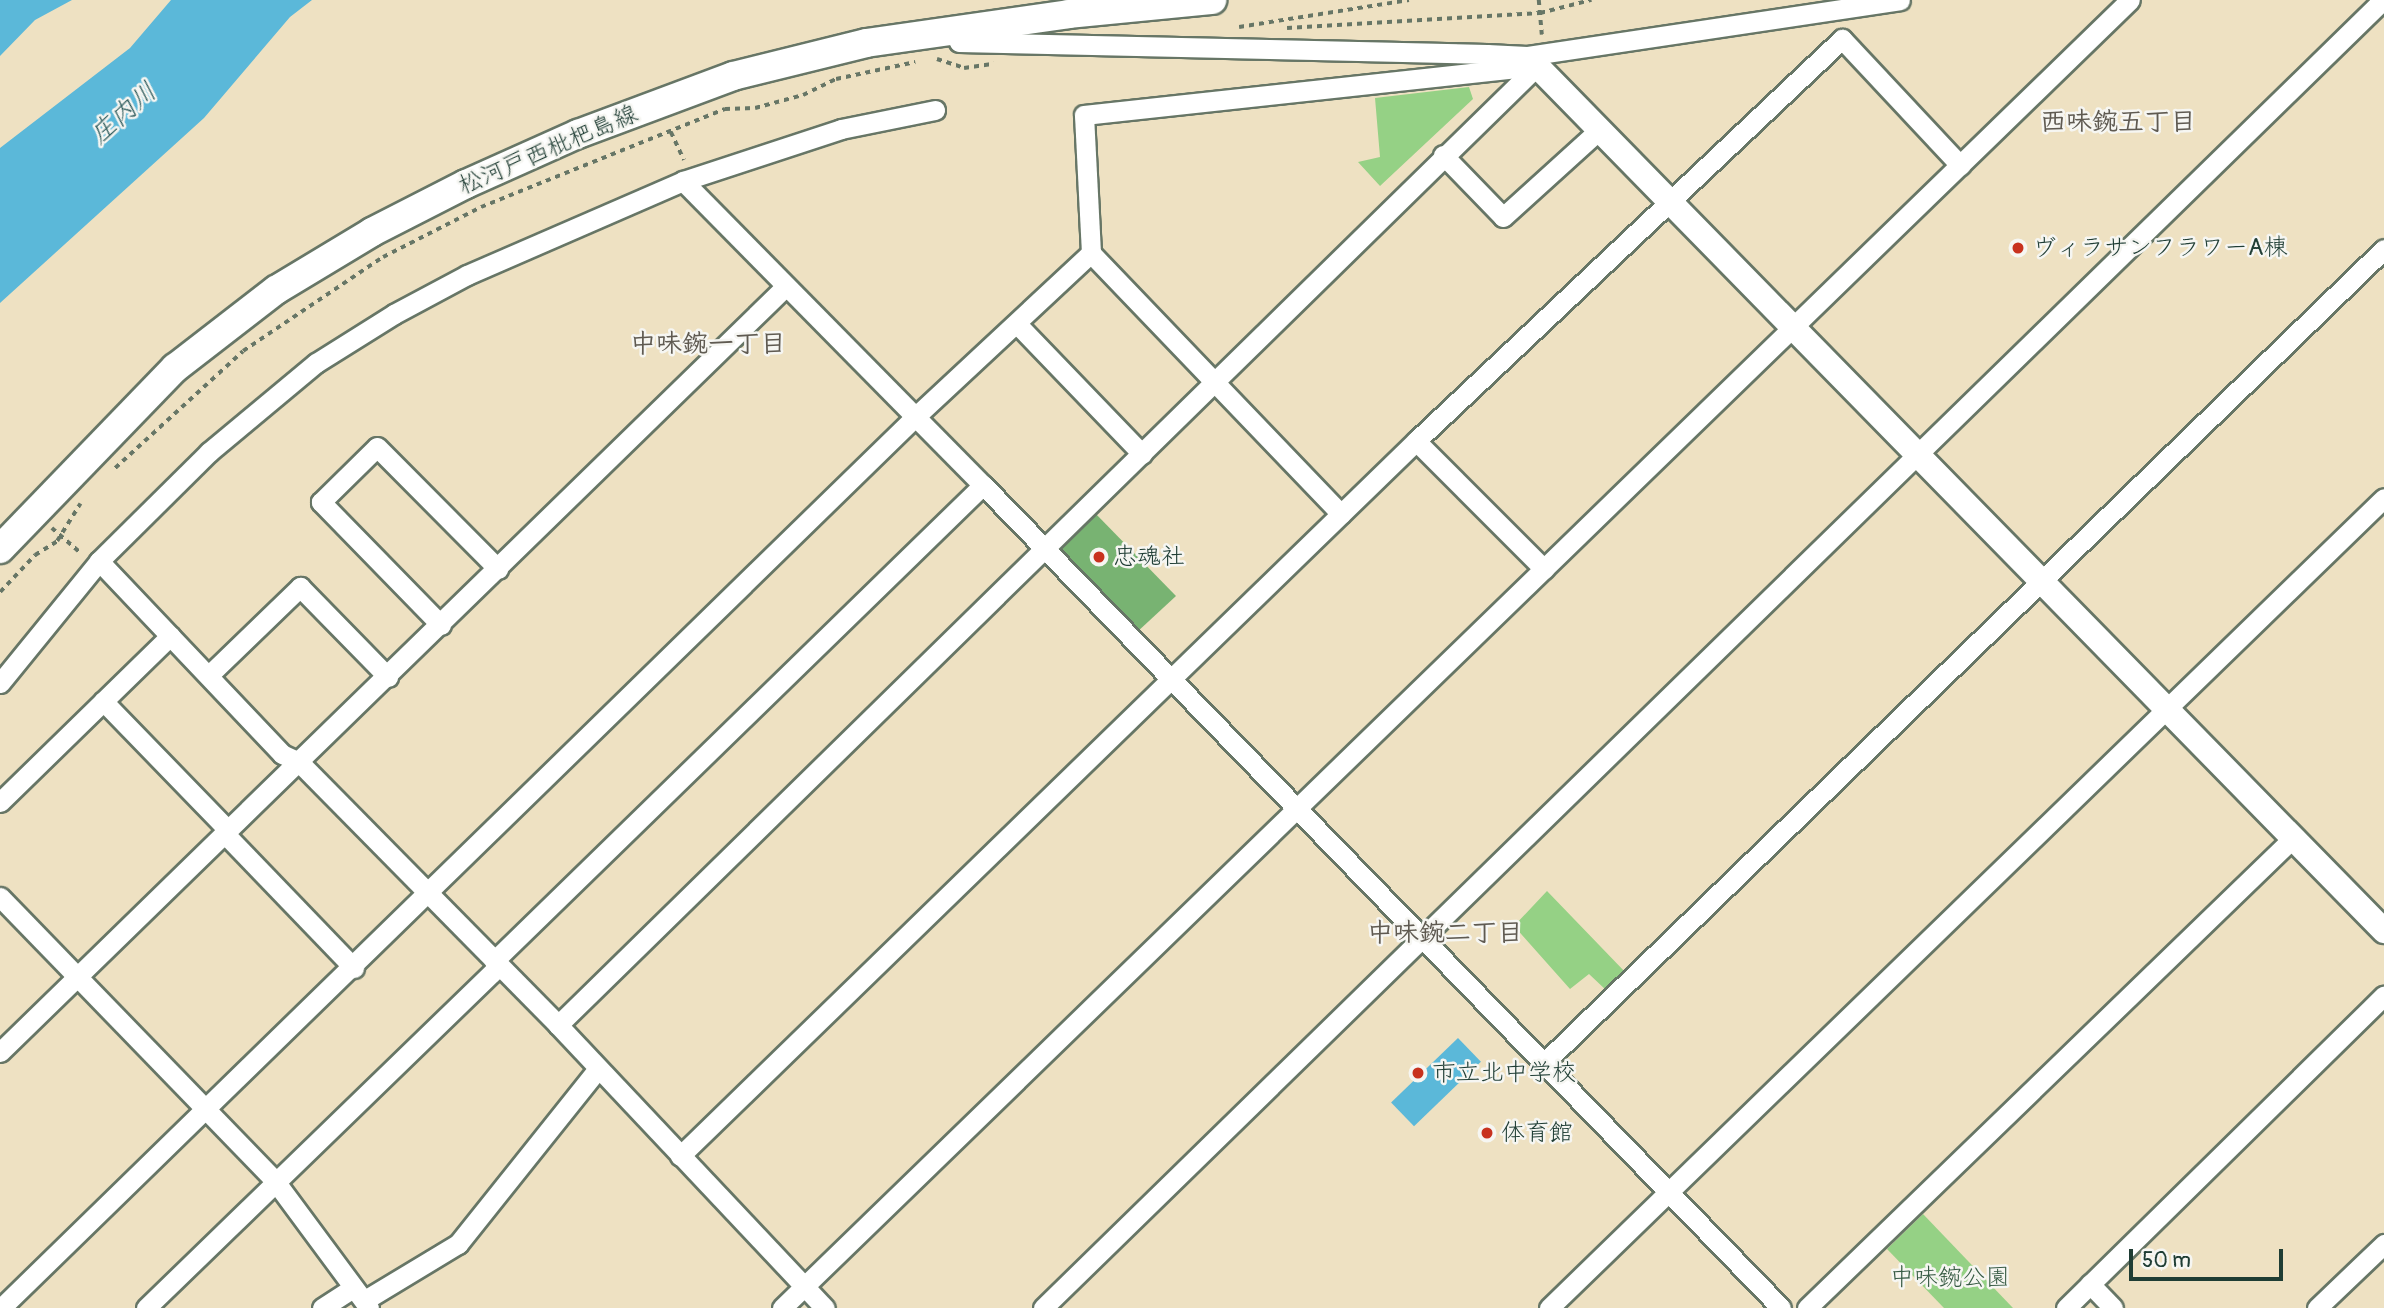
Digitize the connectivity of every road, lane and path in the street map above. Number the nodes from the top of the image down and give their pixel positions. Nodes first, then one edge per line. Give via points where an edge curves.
1 (1212, 0) edge
2 (1409, 0) edge
3 (1538, 0) edge
4 (1591, 0) edge
5 (1900, 0) edge
6 (2130, 0) edge
7 (2384, 0) edge
8 (1540, 13) junction
9 (957, 30) junction
10 (1532, 61) junction
11 (658, 104) junction
12 (935, 110) dead end
13 (1599, 130) junction
14 (1443, 155) junction
15 (1960, 165) junction
16 (687, 180) junction
17 (1670, 202) junction
18 (2384, 249) edge
19 (1091, 253) junction
20 (784, 288) junction
21 (1018, 325) junction
22 (1793, 328) junction
23 (1215, 380) junction
24 (915, 417) junction
25 (1416, 441) junction
26 (1142, 454) junction
27 (1918, 454) junction
28 (984, 485) junction
29 (2384, 498) edge
30 (33, 512) junction
31 (1341, 514) junction
32 (0, 549) edge
33 (1045, 550) junction
34 (97, 563) junction
35 (498, 569) junction
36 (1544, 569) junction
37 (2042, 582) junction
38 (441, 625) junction
39 (170, 636) junction
40 (209, 675) junction
41 (387, 677) junction
42 (1172, 681) junction
43 (0, 683) edge
44 (103, 701) junction
45 (2168, 709) junction
46 (299, 762) junction
47 (0, 802) edge
48 (1297, 809) junction
49 (227, 832) junction
50 (2293, 838) junction
51 (427, 891) junction
52 (0, 897) edge
53 (2384, 931) edge
54 (1422, 936) junction
55 (496, 964) junction
56 (354, 968) junction
57 (78, 978) junction
58 (2384, 995) edge
59 (558, 1025) junction
60 (0, 1052) edge
61 (1545, 1062) junction
62 (597, 1070) junction
63 (205, 1108) junction
64 (680, 1156) junction
65 (275, 1181) junction
66 (1669, 1191) junction
67 (2384, 1244) edge
68 (2090, 1284) junction
69 (803, 1287) junction
70 (362, 1299) edge
71 (1048, 1307) edge
72 (1, 1308) edge
73 (146, 1308) edge
74 (321, 1308) edge
75 (782, 1308) edge
76 (825, 1308) edge
77 (1549, 1308) edge
78 (1782, 1308) edge
79 (1807, 1308) edge
80 (2066, 1308) edge
81 (2113, 1308) edge
82 (2317, 1308) edge

1 - 9 main road, 松河戸西枇杷島線
2 - 8 path via 1234,29
3 - 8 path
4 - 8 path
5 - 10 street
6 - 15 street
7 - 27 street
9 - 10 street via 959,42
9 - 11 main road, 松河戸西枇杷島線 via 866,43 746,72
10 - 13 street
10 - 14 street
10 - 19 street via 1084,115
11 - 16 path
11 - 30 main road, 松河戸西枇杷島線 via 466,184 372,232 276,290 175,369
12 - 16 street via 841,130
13 - 14 street via 1503,217
13 - 17 street
14 - 23 street
15 - 17 street via 1842,39
15 - 22 street
16 - 20 street
16 - 34 street via 467,275 316,363 209,452
17 - 22 street
17 - 25 street
18 - 37 street
19 - 21 street
19 - 23 street
20 - 24 street
20 - 35 street
21 - 24 street
21 - 26 street
22 - 27 street
22 - 36 street
23 - 26 street
23 - 31 street
24 - 28 street
24 - 51 street
25 - 31 street
25 - 36 street
26 - 33 street
27 - 37 street
27 - 54 street
28 - 33 street
28 - 55 street
29 - 45 street
30 - 32 main road, 松河戸西枇杷島線
30 - 34 path
31 - 42 street
33 - 42 street
33 - 59 street
34 - 39 street
34 - 43 street
35 - 38 street
35 - 38 street via 377,447 321,502
36 - 48 street
37 - 45 street
37 - 61 street
38 - 41 street
39 - 40 street
39 - 44 street
40 - 41 street via 300,587
40 - 46 street via 282,754
41 - 46 street
42 - 48 street
42 - 64 street
44 - 47 street
44 - 49 street
45 - 50 street
45 - 66 street
46 - 49 street
46 - 51 street
48 - 54 street
48 - 69 street
49 - 56 street
49 - 57 street
50 - 53 street
50 - 79 street
51 - 55 street
51 - 56 street via 414,910
52 - 57 street
54 - 61 street
54 - 71 street
55 - 59 street
55 - 65 street
56 - 63 street
57 - 60 street
57 - 63 street
58 - 68 street
59 - 62 street
61 - 66 street
62 - 64 street
62 - 70 street via 458,1244
63 - 65 street
63 - 72 street
64 - 69 street
65 - 70 street
65 - 73 street
66 - 77 street
66 - 78 street
67 - 82 street
68 - 80 street
68 - 81 street
69 - 75 street
69 - 76 street
70 - 74 street

